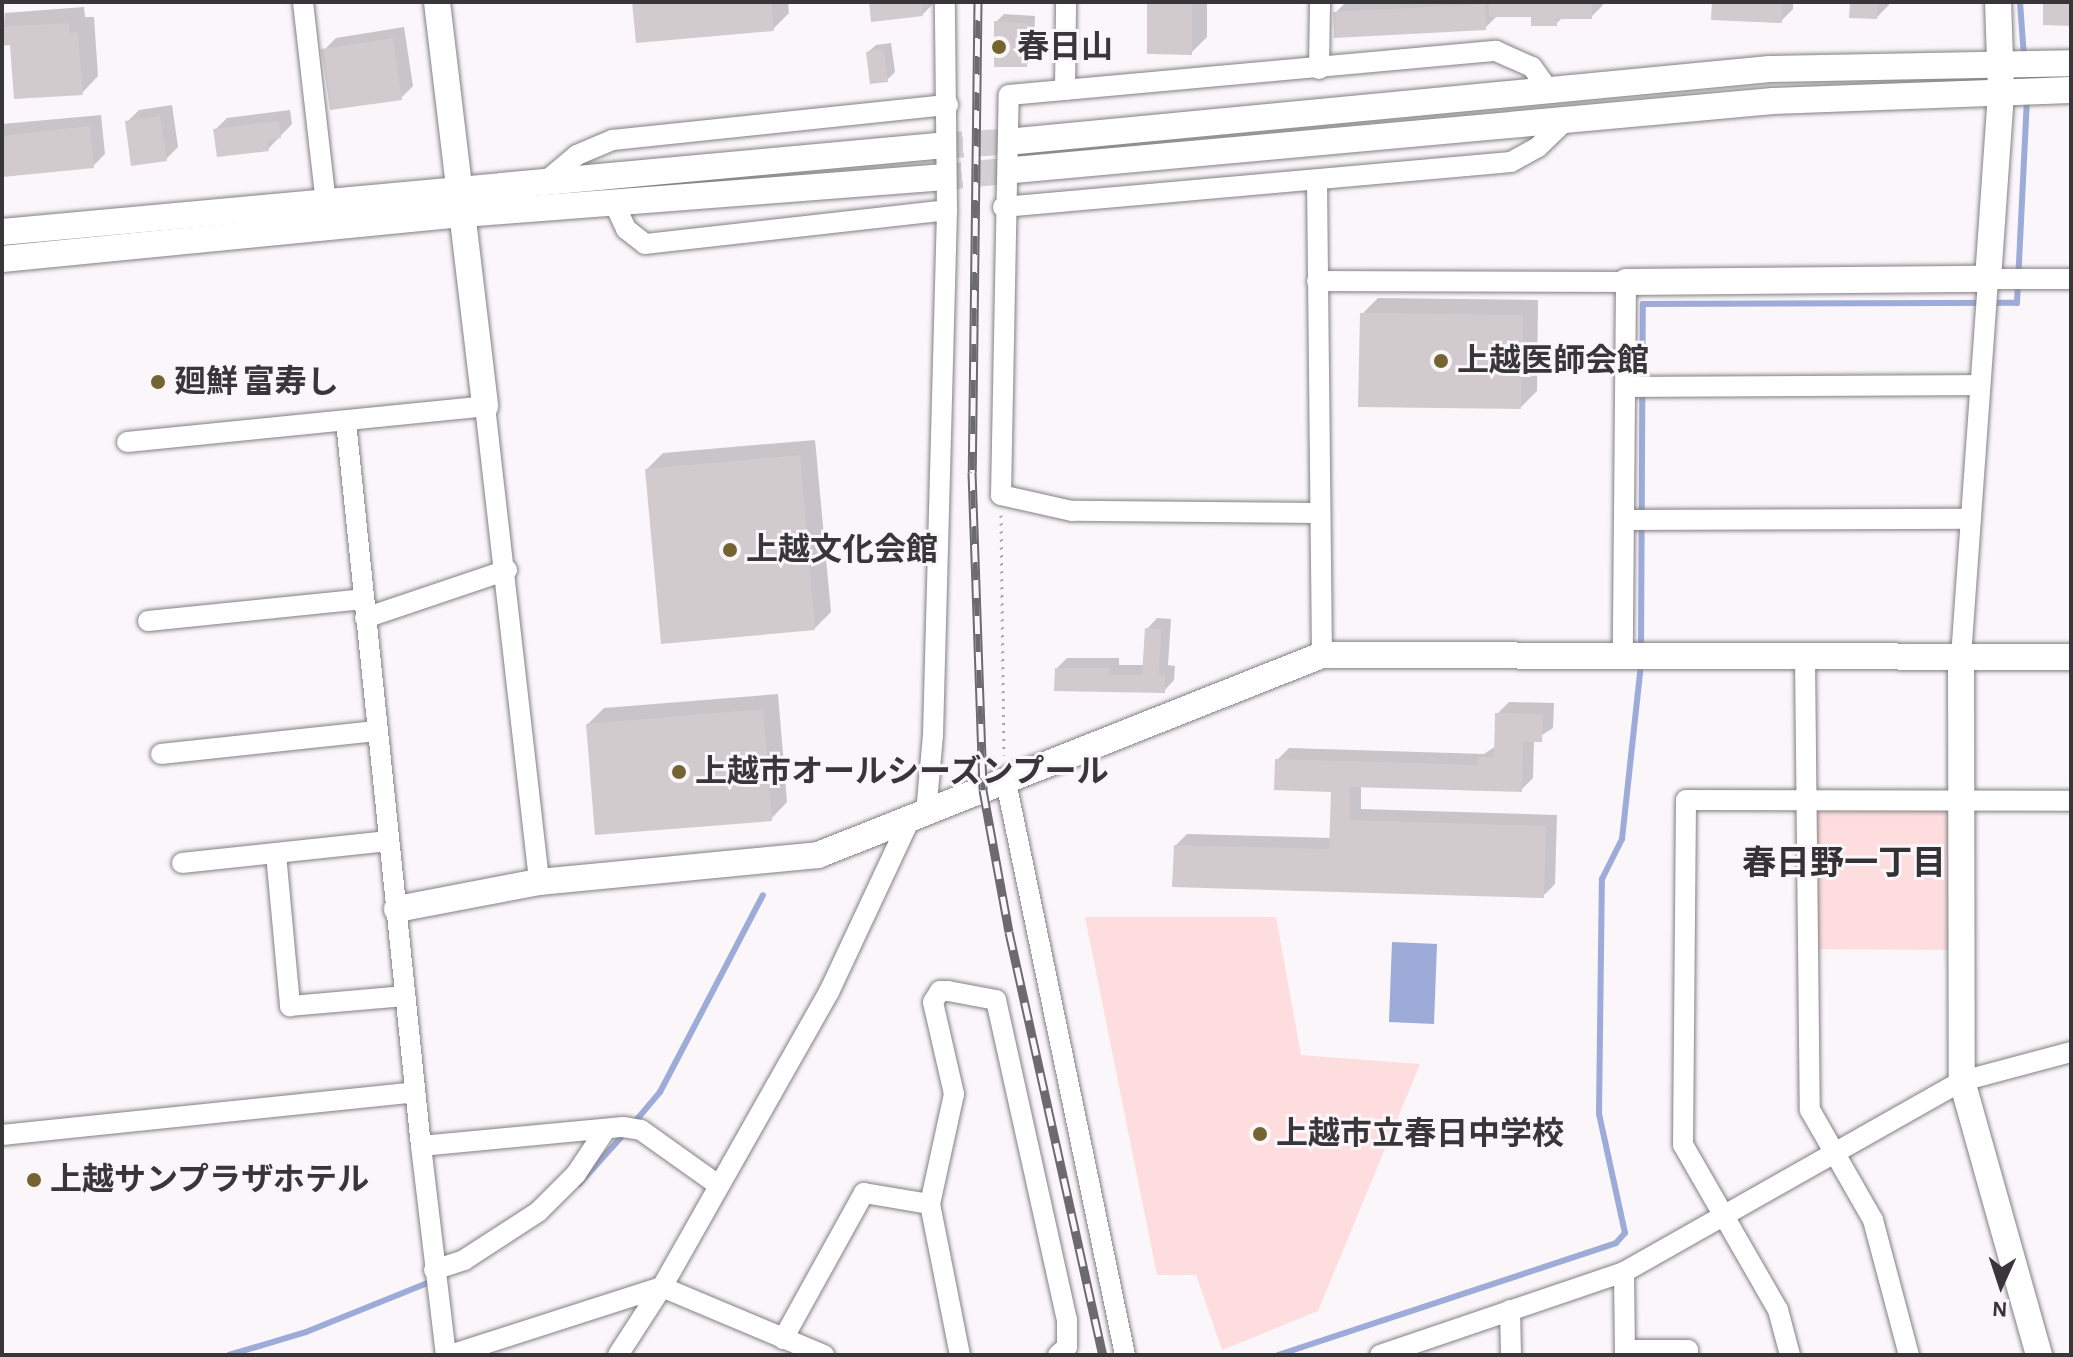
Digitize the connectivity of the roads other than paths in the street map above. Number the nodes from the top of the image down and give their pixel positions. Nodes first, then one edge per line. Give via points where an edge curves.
1 (303, 2) edge
2 (437, 2) edge
3 (945, 2) edge
4 (1066, 2) edge
5 (1320, 2) edge
6 (1998, 2) edge
7 (2071, 63) edge
8 (2000, 65) junction
9 (1319, 69) junction
10 (1547, 88) junction
11 (1065, 90) junction
12 (2071, 90) edge
13 (2001, 91) junction
14 (948, 105) junction
15 (1567, 119) junction
16 (1017, 141) tunnel mouth
17 (937, 146) tunnel mouth
18 (1014, 170) tunnel mouth
19 (936, 178) tunnel mouth
20 (1317, 180) junction
21 (545, 182) junction
22 (462, 202) junction
23 (614, 203) junction
24 (326, 204) junction
25 (1003, 207) junction
26 (947, 210) junction
27 (2, 232) edge
28 (2, 259) edge
29 (1988, 279) junction
30 (2071, 279) edge
31 (1317, 281) junction
32 (1626, 282) junction
33 (1980, 385) junction
34 (1629, 387) junction
35 (485, 406) junction
36 (346, 422) junction
37 (127, 442) dead end
38 (1318, 513) junction
39 (1971, 519) junction
40 (1627, 520) junction
41 (507, 570) junction
42 (364, 608) junction
43 (148, 621) dead end
44 (1623, 654) junction
45 (1322, 655) junction
46 (1805, 657) junction
47 (1961, 657) junction
48 (2071, 657) edge
49 (378, 731) junction
50 (161, 754) dead end
51 (1006, 782) junction
52 (1961, 799) junction
53 (1805, 801) junction
54 (2071, 801) edge
55 (917, 818) junction
56 (388, 841) junction
57 (276, 854) junction
58 (182, 863) dead end
59 (539, 882) junction
60 (397, 909) junction
61 (404, 996) junction
62 (2071, 1052) edge
63 (1962, 1081) junction
64 (415, 1092) junction
65 (606, 1129) junction
66 (2, 1135) edge
67 (421, 1146) junction
68 (1834, 1153) junction
69 (718, 1185) junction
70 (930, 1204) junction
71 (1726, 1217) junction
72 (434, 1270) junction
73 (1624, 1272) junction
74 (662, 1287) junction
75 (1510, 1310) junction
76 (783, 1339) junction
77 (801, 1351) edge
78 (1625, 1352) edge
79 (1390, 1353) edge
80 (448, 1355) edge
81 (618, 1355) edge
82 (824, 1355) edge
83 (960, 1355) edge
84 (1058, 1355) edge
85 (1125, 1355) edge
86 (1511, 1355) edge
87 (1688, 1355) edge
88 (1790, 1355) edge
89 (1909, 1355) edge
90 (2039, 1355) edge

1 - 24 street
2 - 22 street
3 - 14 street
4 - 11 street
5 - 9 street
6 - 8 street
7 - 8 street
8 - 10 street via 1770,69
8 - 13 street
9 - 10 street via 1496,51 1532,67
9 - 11 street
10 - 16 street
11 - 25 street via 1009,95
12 - 13 street
13 - 15 street via 1773,101
13 - 29 street
14 - 21 street via 613,140 585,150
14 - 26 street
15 - 18 street
15 - 20 street via 1538,147 1511,162
17 - 21 street
19 - 23 street
20 - 25 street
20 - 31 street
21 - 22 street
22 - 23 street
22 - 24 street
22 - 28 street
22 - 35 street
23 - 26 street via 626,229 645,244
24 - 27 street
25 - 38 street via 1001,495 1072,511
26 - 55 street via 933,735
29 - 30 street
29 - 32 street
29 - 33 street
31 - 32 street
31 - 38 street
32 - 34 street
33 - 34 street
33 - 39 street
34 - 40 street
35 - 36 street
35 - 41 street
36 - 37 street
36 - 42 street
38 - 45 street
39 - 40 street
39 - 47 street
40 - 44 street
41 - 42 street
41 - 59 street
42 - 43 street
42 - 49 street
44 - 45 street
44 - 46 street
45 - 51 street
46 - 47 street
46 - 53 street
47 - 48 street
47 - 52 street
49 - 50 street
49 - 56 street
51 - 55 street
51 - 85 street
52 - 53 street
52 - 54 street
52 - 63 street
53 - 68 street via 1810,1110
53 - 71 street via 1686,800 1683,1145
55 - 59 street via 818,855
55 - 69 street via 829,992
56 - 57 street
56 - 60 street
57 - 58 street
57 - 61 street via 290,1006
59 - 60 street
60 - 61 street
61 - 64 street
62 - 63 street
63 - 68 street
63 - 90 street
64 - 66 street
64 - 67 street
65 - 67 street
65 - 69 street via 641,1130
65 - 72 street via 576,1174 538,1212 464,1260
67 - 72 street
68 - 71 street
68 - 89 street via 1873,1220
69 - 74 street
70 - 76 street via 864,1193
70 - 83 street
70 - 84 street via 954,1094 933,1002 940,991 996,1000 1067,1319 1067,1347
71 - 73 street
71 - 88 street via 1778,1310
72 - 80 street
73 - 75 street
73 - 78 street
74 - 76 street
74 - 80 street
74 - 81 street
75 - 79 street
75 - 86 street
76 - 77 street
77 - 82 street
78 - 87 street via 1688,1350

